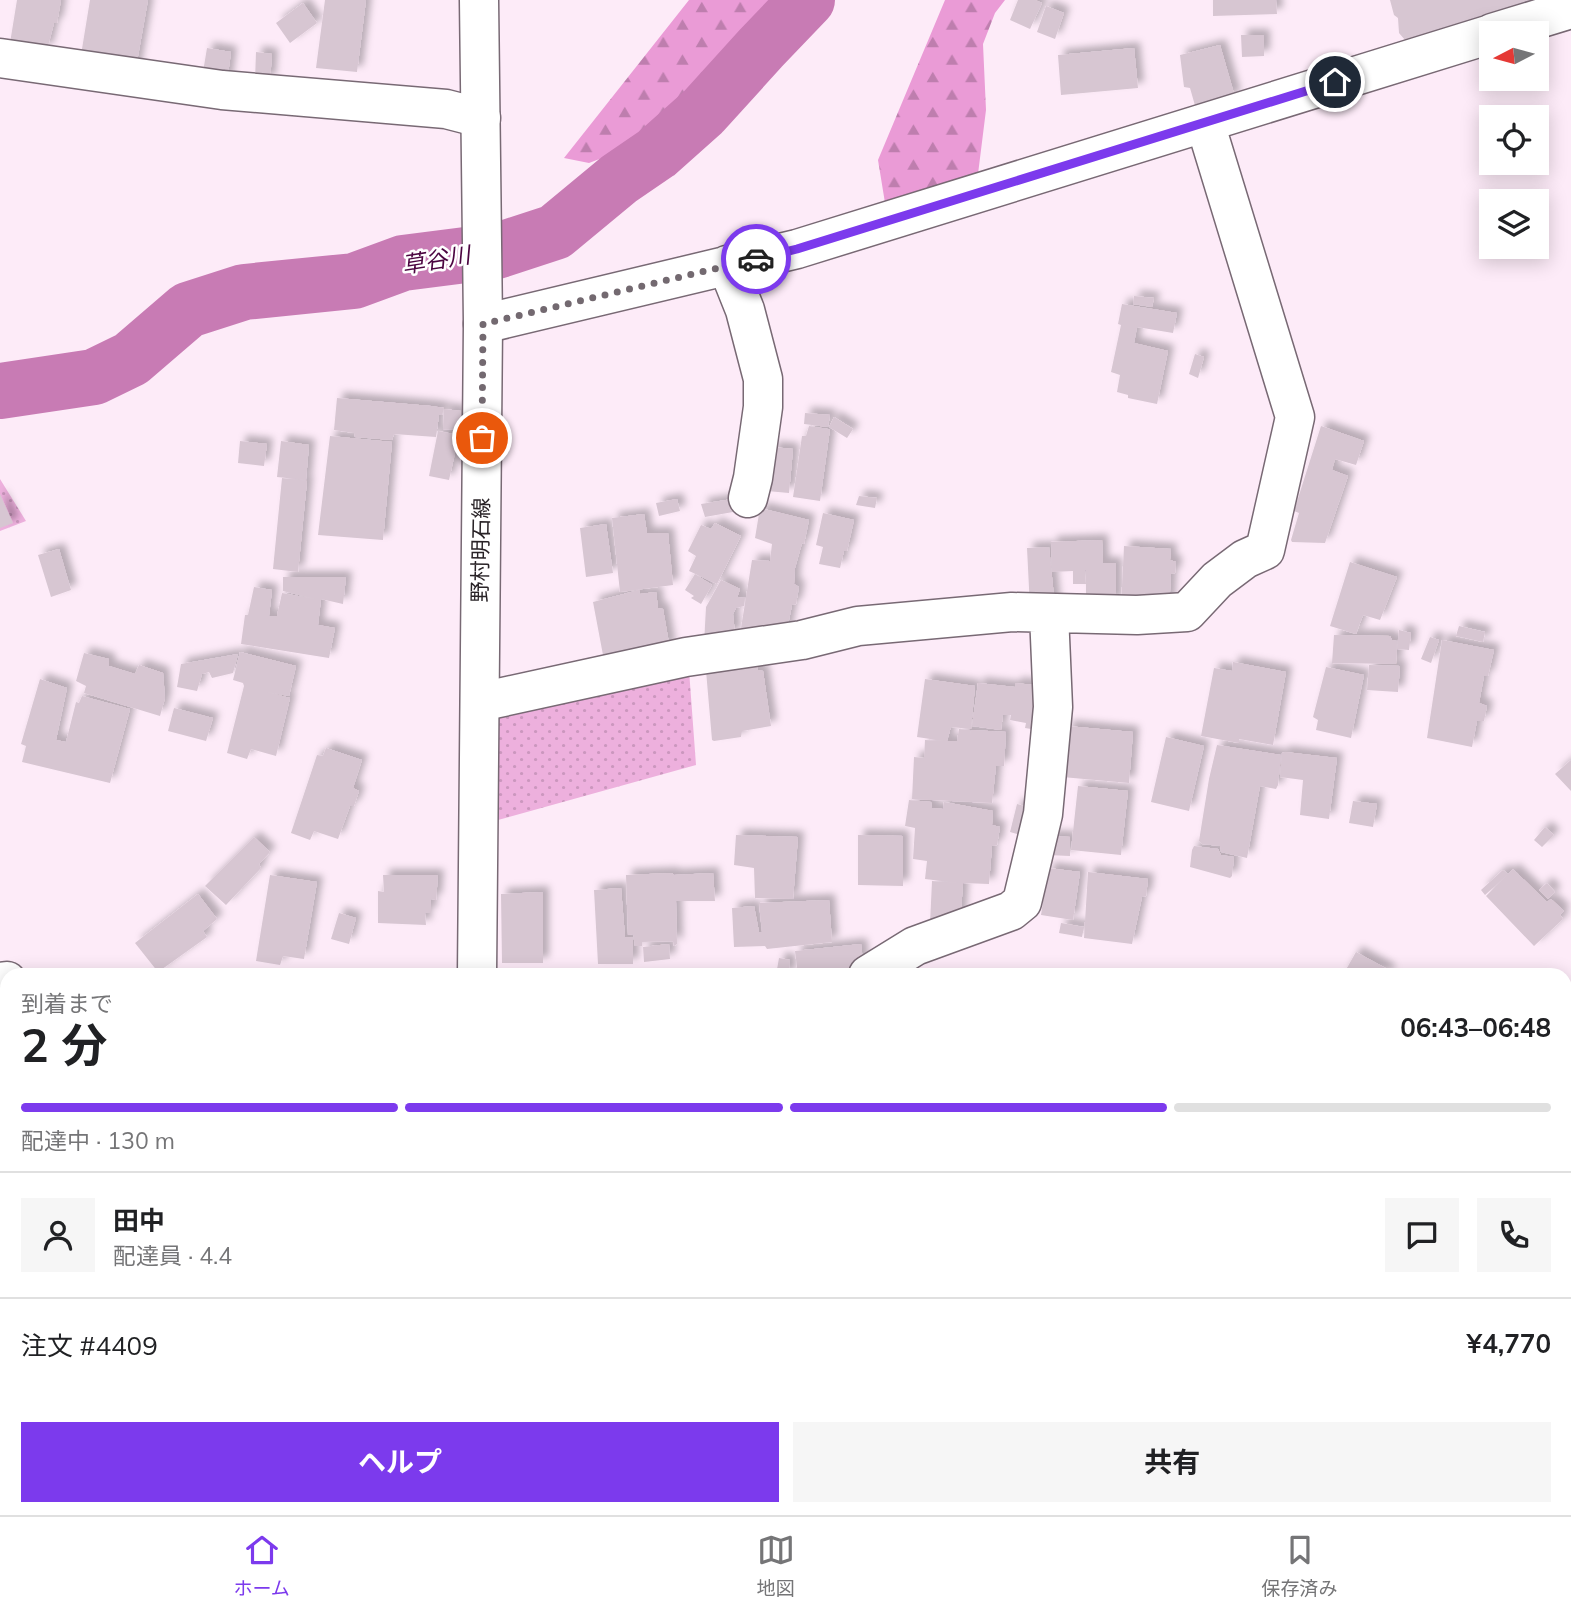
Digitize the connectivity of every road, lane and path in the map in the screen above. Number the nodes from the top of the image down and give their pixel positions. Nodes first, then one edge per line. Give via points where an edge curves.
1 (479, 0) edge
2 (1571, 9) edge
3 (1531, 21) edge
4 (1479, 37) edge
5 (0, 58) edge
6 (481, 118) junction
7 (1205, 123) junction
8 (727, 265) junction
9 (483, 316) junction
10 (748, 498) dead end
11 (1049, 614) junction
12 (480, 702) junction
13 (477, 968) edge
14 (879, 968) edge

1 - 6 street, 野村明石線
2 - 3 street
4 - 7 street
5 - 6 street via 222,90 446,108
6 - 9 street, 野村明石線
7 - 8 street via 797,249
7 - 11 street via 1296,417 1265,550 1217,580 1187,612
8 - 9 street
8 - 10 street via 745,310 762,379 763,407
9 - 12 street, 野村明石線
11 - 12 street via 1012,612 858,626 802,640 686,657
11 - 14 street via 1053,707 1043,814 1021,902 1011,911 915,946
12 - 13 street, 野村明石線

